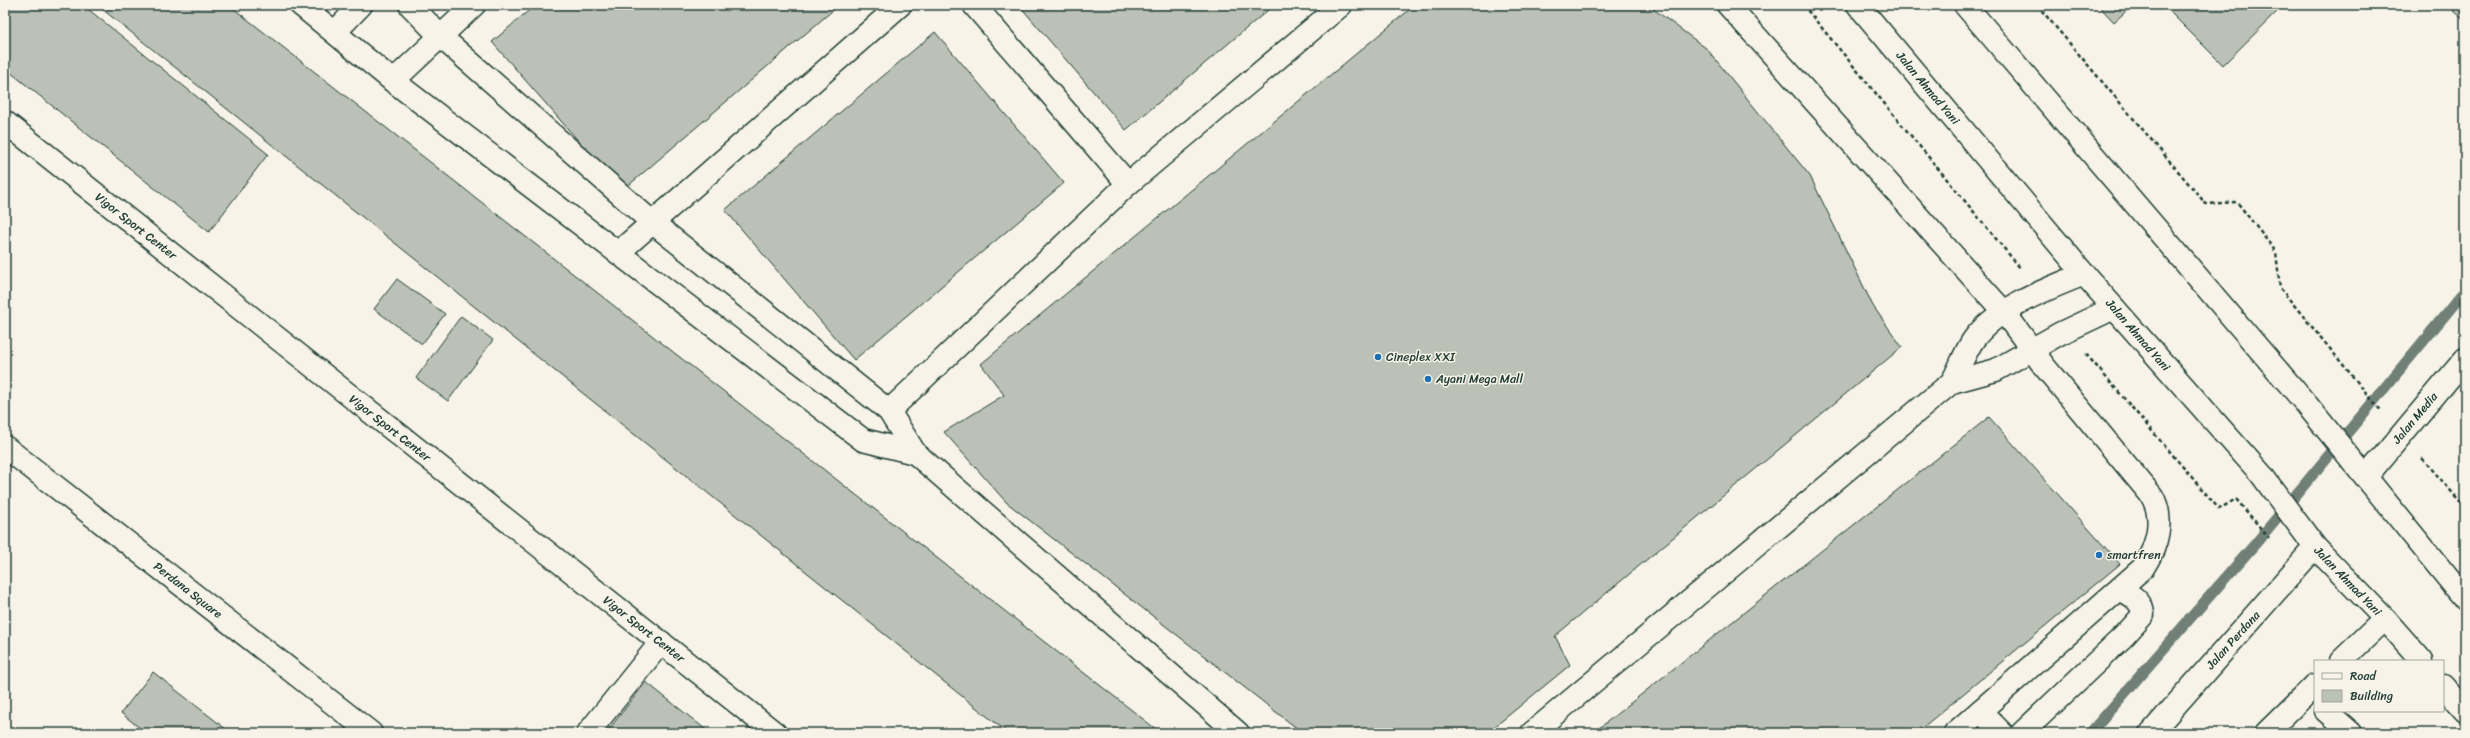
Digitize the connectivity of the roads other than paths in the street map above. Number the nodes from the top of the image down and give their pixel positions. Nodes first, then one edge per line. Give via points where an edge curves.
1 (302, 5) edge
2 (361, 5) edge
3 (410, 5) edge
4 (474, 5) edge
5 (900, 5) edge
6 (974, 5) edge
7 (1341, 5) edge
8 (1728, 5) edge
9 (1858, 5) edge
10 (1965, 5) edge
11 (334, 32) junction
12 (440, 36) junction
13 (393, 81) junction
14 (5, 122) edge
15 (1128, 184) junction
16 (653, 223) junction
17 (619, 252) junction
18 (2084, 274) junction
19 (2114, 308) junction
20 (2004, 312) junction
21 (2033, 351) junction
22 (2465, 359) edge
23 (1952, 382) junction
24 (889, 411) junction
25 (5, 447) edge
26 (915, 453) junction
27 (2360, 470) junction
28 (2311, 541) junction
29 (2120, 589) junction
30 (2465, 599) edge
31 (2386, 619) junction
32 (661, 642) junction
33 (2341, 660) edge
34 (2421, 660) edge
35 (2444, 687) edge
36 (2312, 693) edge
37 (1980, 711) junction
38 (2465, 711) edge
39 (2327, 712) edge
40 (371, 733) edge
41 (588, 733) edge
42 (775, 733) edge
43 (1238, 733) edge
44 (1532, 733) edge
45 (1955, 733) edge
46 (2002, 733) edge
47 (2022, 733) edge
48 (2151, 733) edge
49 (2266, 733) edge
50 (2351, 733) edge

1 - 11 main road
2 - 11 main road
3 - 12 main road
4 - 12 main road
5 - 16 main road
6 - 15 main road
7 - 15 main road
8 - 20 main road
9 - 18 main road, Jalan Ahmad Yani
10 - 27 main road
11 - 13 main road
12 - 13 main road
12 - 16 main road
13 - 17 main road
14 - 32 main road, Vigor Sport Center
15 - 24 main road
16 - 17 main road
16 - 24 main road
17 - 26 main road via 863,440
18 - 19 main road, Jalan Ahmad Yani
18 - 20 main road via 2040,292
19 - 21 main road via 2059,334
19 - 28 main road, Jalan Ahmad Yani via 2261,474
20 - 21 main road
20 - 23 main road via 1983,328 1974,339
21 - 23 main road via 1996,370
21 - 29 main road via 2155,502 2157,540 2153,554 2143,568
22 - 27 main road, Jalan Media via 2401,435
23 - 44 main road
24 - 26 main road
25 - 40 main road, Perdana Square
26 - 43 main road
27 - 30 main road
28 - 31 main road, Jalan Ahmad Yani
28 - 48 main road, Jalan Perdana
29 - 37 main road
29 - 47 main road via 2138,601 2143,615 2125,636
31 - 33 main road
31 - 34 main road, Jalan Ahmad Yani
32 - 41 main road
32 - 42 main road, Vigor Sport Center
35 - 38 main road
36 - 49 main road
37 - 45 main road
37 - 46 main road
39 - 50 main road

